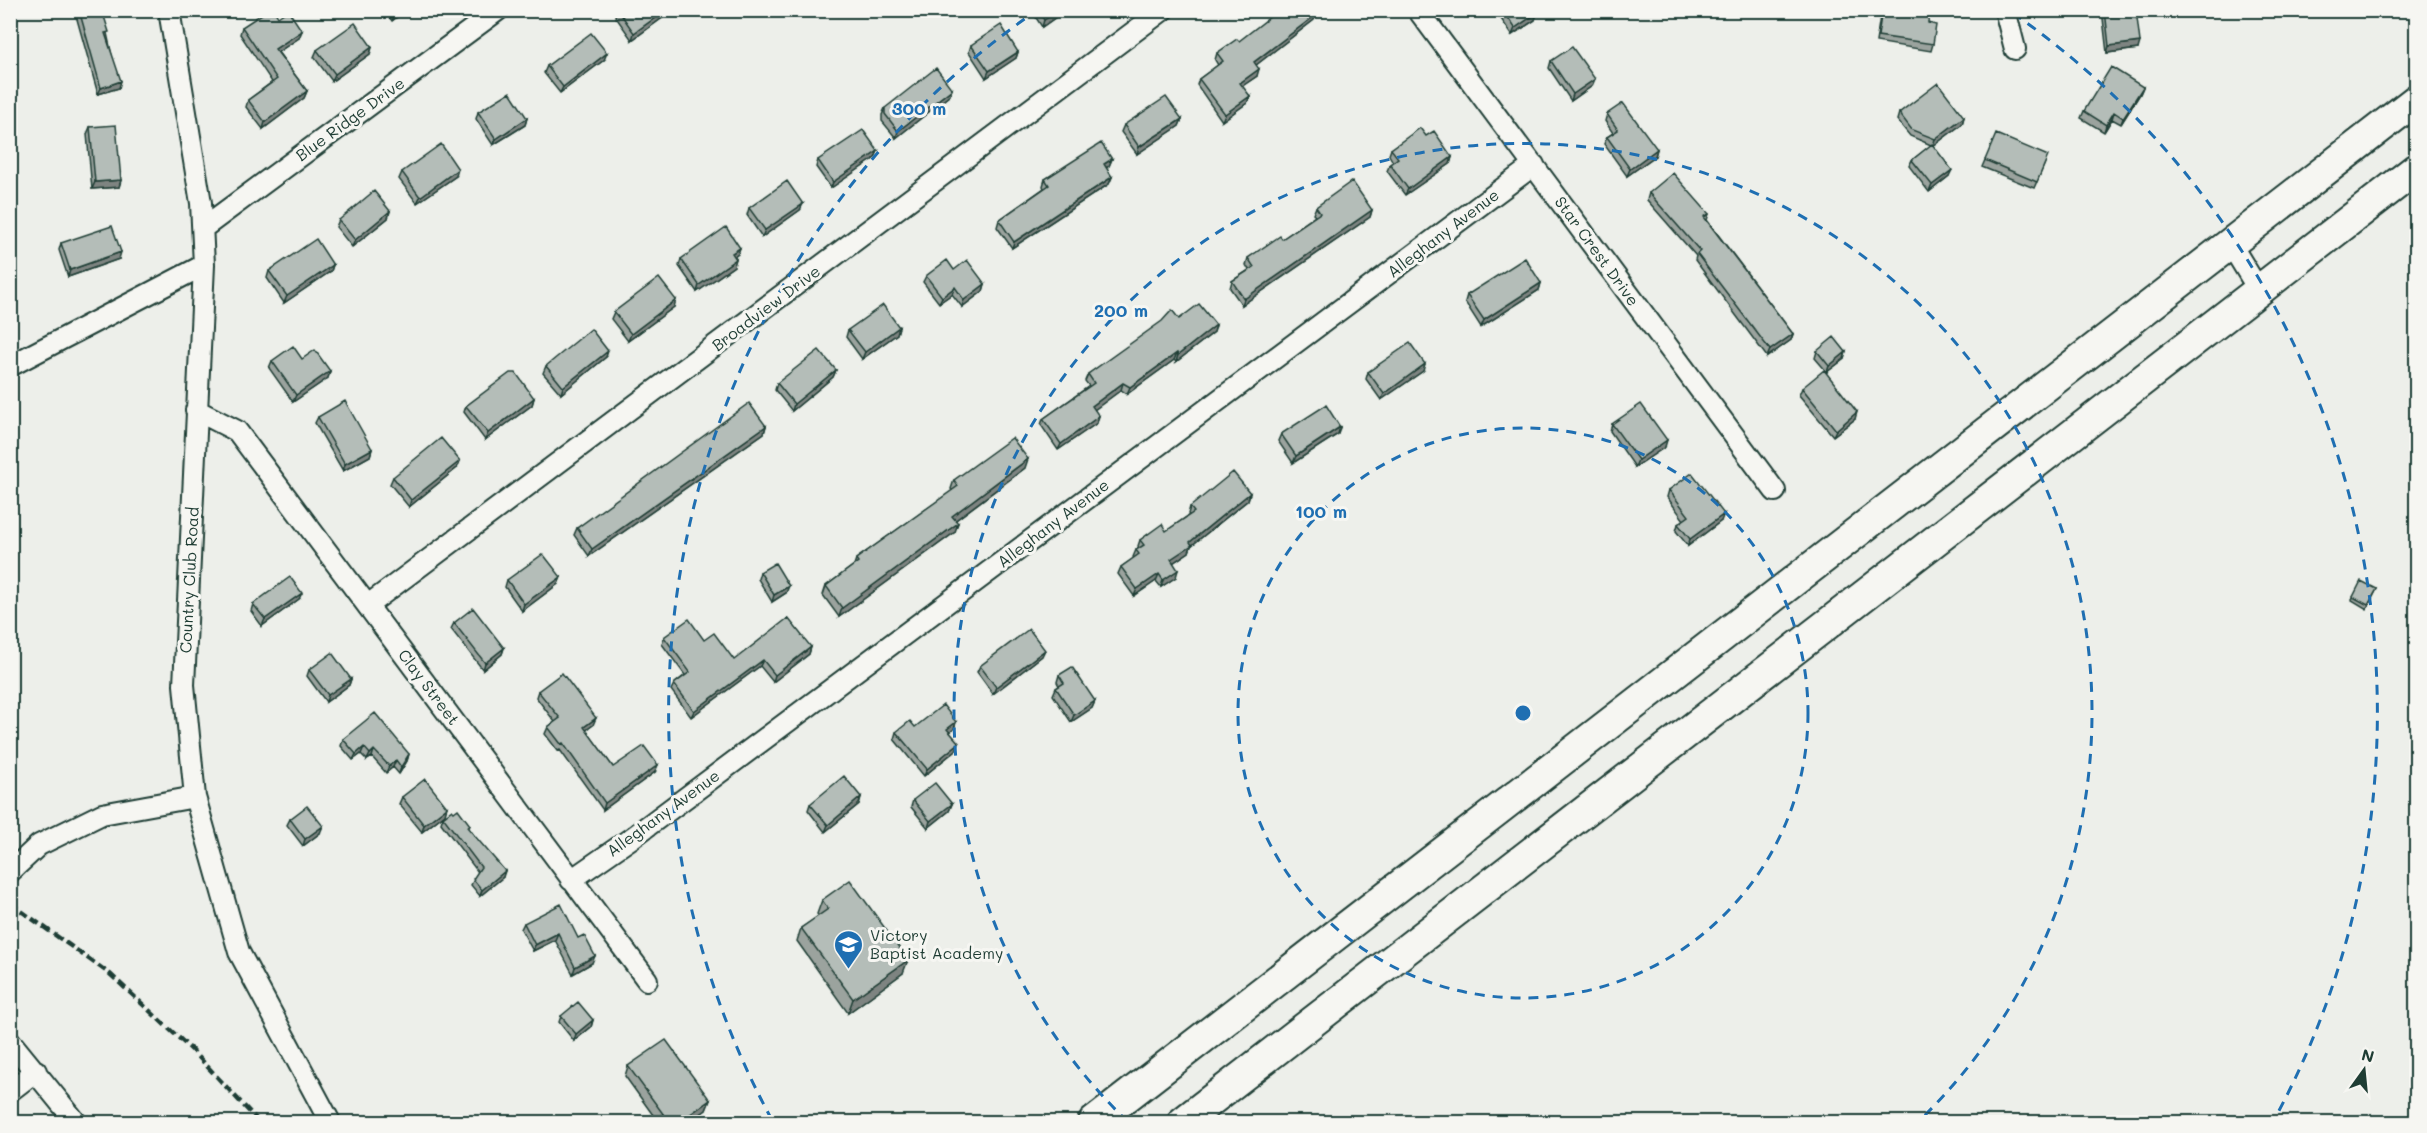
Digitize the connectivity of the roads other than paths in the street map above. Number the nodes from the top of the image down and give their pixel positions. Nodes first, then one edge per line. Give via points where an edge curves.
1 (169, 10) edge
2 (498, 10) edge
3 (1163, 10) edge
4 (1418, 10) edge
5 (2005, 10) edge
6 (2015, 49) dead end
7 (2416, 100) edge
8 (1534, 165) junction
9 (2416, 169) edge
10 (203, 228) junction
11 (2230, 243) junction
12 (204, 265) junction
13 (2258, 289) junction
14 (10, 366) edge
15 (196, 410) junction
16 (1775, 491) dead end
17 (368, 605) junction
18 (195, 796) junction
19 (10, 872) edge
20 (571, 880) junction
21 (647, 980) dead end
22 (10, 1041) edge
23 (36, 1071) junction
24 (10, 1091) edge
25 (76, 1122) edge
26 (330, 1122) edge
27 (1094, 1122) edge
28 (1182, 1122) edge

1 - 10 street, Country Club Road
2 - 10 street, Blue Ridge Drive
3 - 17 street, Broadview Drive
4 - 8 street, Star Crest Drive
5 - 6 street
7 - 11 highway
8 - 16 street, Star Crest Drive
8 - 20 street, Alleghany Avenue
9 - 13 highway
10 - 12 street, Country Club Road
11 - 13 street
11 - 27 highway
12 - 14 street
12 - 15 street, Country Club Road
13 - 28 highway
15 - 17 street, Clay Street via 237,430
15 - 18 street, Country Club Road via 184,685
17 - 20 street, Clay Street
18 - 19 street via 102,814 39,845
18 - 26 street, Country Club Road via 238,952
20 - 21 street, Clay Street
22 - 23 street
23 - 24 street
23 - 25 street

